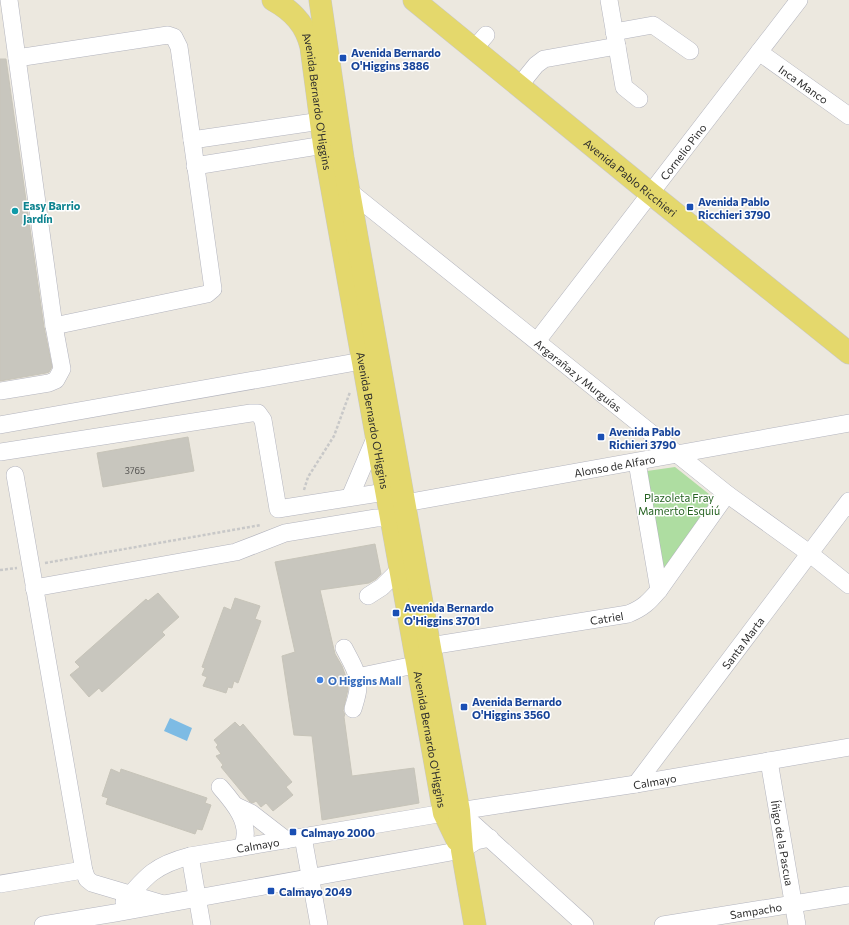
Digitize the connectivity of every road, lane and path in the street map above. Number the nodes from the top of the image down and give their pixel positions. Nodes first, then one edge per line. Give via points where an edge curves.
1 (9, 0) edge
2 (276, 0) edge
3 (320, 0) edge
4 (414, 0) edge
5 (608, 0) edge
6 (799, 0) edge
7 (6, 24) edge
8 (616, 39) junction
9 (690, 51) dead end
10 (759, 52) junction
11 (17, 58) junction
12 (519, 86) junction
13 (639, 99) dead end
14 (849, 116) edge
15 (321, 121) junction
16 (192, 140) junction
17 (324, 145) junction
18 (343, 158) junction
19 (195, 166) junction
20 (349, 191) junction
21 (650, 193) junction
22 (54, 326) junction
23 (537, 341) junction
24 (849, 353) edge
25 (362, 361) junction
26 (352, 388) dead end
27 (0, 391) edge
28 (849, 423) edge
29 (0, 425) edge
30 (376, 436) junction
31 (0, 452) edge
32 (678, 455) junction
33 (637, 462) junction
34 (15, 475) dead end
35 (727, 494) junction
36 (350, 497) junction
37 (396, 501) junction
38 (849, 501) edge
39 (303, 505) junction
40 (280, 518) junction
41 (809, 553) junction
42 (30, 565) junction
43 (400, 569) junction
44 (0, 570) edge
45 (849, 585) edge
46 (34, 588) junction
47 (659, 590) junction
48 (368, 596) dead end
49 (344, 648) dead end
50 (427, 657) junction
51 (357, 677) junction
52 (353, 709) dead end
53 (849, 747) edge
54 (768, 761) junction
55 (636, 784) junction
56 (220, 787) dead end
57 (236, 806) junction
58 (452, 812) junction
59 (304, 837) junction
60 (490, 838) junction
61 (286, 840) junction
62 (242, 847) junction
63 (462, 850) junction
64 (190, 856) junction
65 (84, 871) junction
66 (311, 878) junction
67 (0, 884) edge
68 (110, 889) junction
69 (130, 895) junction
70 (849, 895) edge
71 (197, 898) junction
72 (163, 904) junction
73 (793, 904) junction
74 (115, 913) junction
75 (48, 925) edge
76 (202, 925) edge
77 (319, 925) edge
78 (475, 925) edge
79 (586, 925) edge
80 (663, 925) edge
81 (797, 925) edge

1 - 7 street
2 - 15 main road, Avenida Bernardo O'Higgins via 298,19 308,36
3 - 18 main road, Avenida Bernardo O'Higgins
4 - 12 main road, Avenida Pablo Ricchieri via 480,42
5 - 8 street
6 - 10 street, Cornelio Pino
7 - 11 street
8 - 9 street via 653,25
8 - 12 street via 544,60 536,65
8 - 13 street via 624,87
10 - 14 street, Inca Manco
10 - 21 street, Cornelio Pino
11 - 16 street via 168,35 174,37 179,47
11 - 22 street
12 - 21 main road, Avenida Pablo Ricchieri
15 - 16 street
15 - 17 main road, Avenida Bernardo O'Higgins
15 - 18 main road via 331,127
16 - 19 street
17 - 19 street
17 - 25 main road, Avenida Bernardo O'Higgins
18 - 20 main road, Avenida Bernardo O'Higgins
19 - 22 street via 213,289 207,294
20 - 23 street, Argarañaz y Murguías
20 - 37 main road, Avenida Bernardo O'Higgins
21 - 23 street, Cornelio Pino
21 - 24 main road, Avenida Pablo Ricchieri
22 - 27 street via 62,369 56,380
23 - 32 street, Argarañaz y Murguías
25 - 29 street
25 - 30 main road, Avenida Bernardo O'Higgins
26 - 39 path via 334,436 308,477 301,497
28 - 32 street, Alonso de Alfaro
30 - 36 street
30 - 37 main road, Avenida Bernardo O'Higgins
31 - 40 street via 258,413 263,420
32 - 33 street, Alonso de Alfaro
32 - 35 street, Argarañaz y Murguías
33 - 37 street, Alonso de Alfaro
33 - 47 street
34 - 42 street
35 - 41 street, Argarañaz y Murguías
35 - 47 street, Catriel
36 - 37 street
36 - 39 street
37 - 40 street via 376,518
37 - 43 main road, Avenida Bernardo O'Higgins
37 - 50 main road, Avenida Bernardo O'Higgins
38 - 41 street, Santa Marta
39 - 40 street
40 - 42 path
40 - 46 street via 236,552
41 - 45 street, Argarañaz y Murguías
41 - 55 street, Santa Marta
42 - 44 path
42 - 46 street
43 - 48 street via 382,587
43 - 50 main road, Avenida Bernardo O'Higgins
46 - 65 street
47 - 50 street, Catriel via 649,603 628,614
49 - 51 street
50 - 51 street, Catriel
50 - 58 main road, Avenida Bernardo O'Higgins
51 - 52 street via 358,687
53 - 54 street, Calmayo
54 - 55 street, Calmayo
54 - 73 street, Íñigo de la Pascua
55 - 58 street, Calmayo
56 - 57 street
57 - 61 street via 251,813
57 - 62 street via 245,829
58 - 59 street, Calmayo
58 - 60 street
58 - 63 main road, Avenida Bernardo O'Higgins
59 - 61 street, Calmayo
59 - 66 street
60 - 63 street via 476,841
60 - 79 street
61 - 62 street, Calmayo
62 - 64 street, Calmayo
63 - 66 street
63 - 78 main road, Avenida Bernardo O'Higgins
64 - 69 street, Calmayo via 160,867 143,879
64 - 71 street
65 - 67 street
65 - 68 street via 92,883
66 - 71 street
66 - 77 street
68 - 69 street
68 - 74 street
69 - 72 street
69 - 74 street, Calmayo
70 - 73 street, Sampacho
71 - 72 street
71 - 76 street
72 - 74 street
73 - 80 street, Sampacho
73 - 81 street, Íñigo de la Pascua
74 - 75 street

